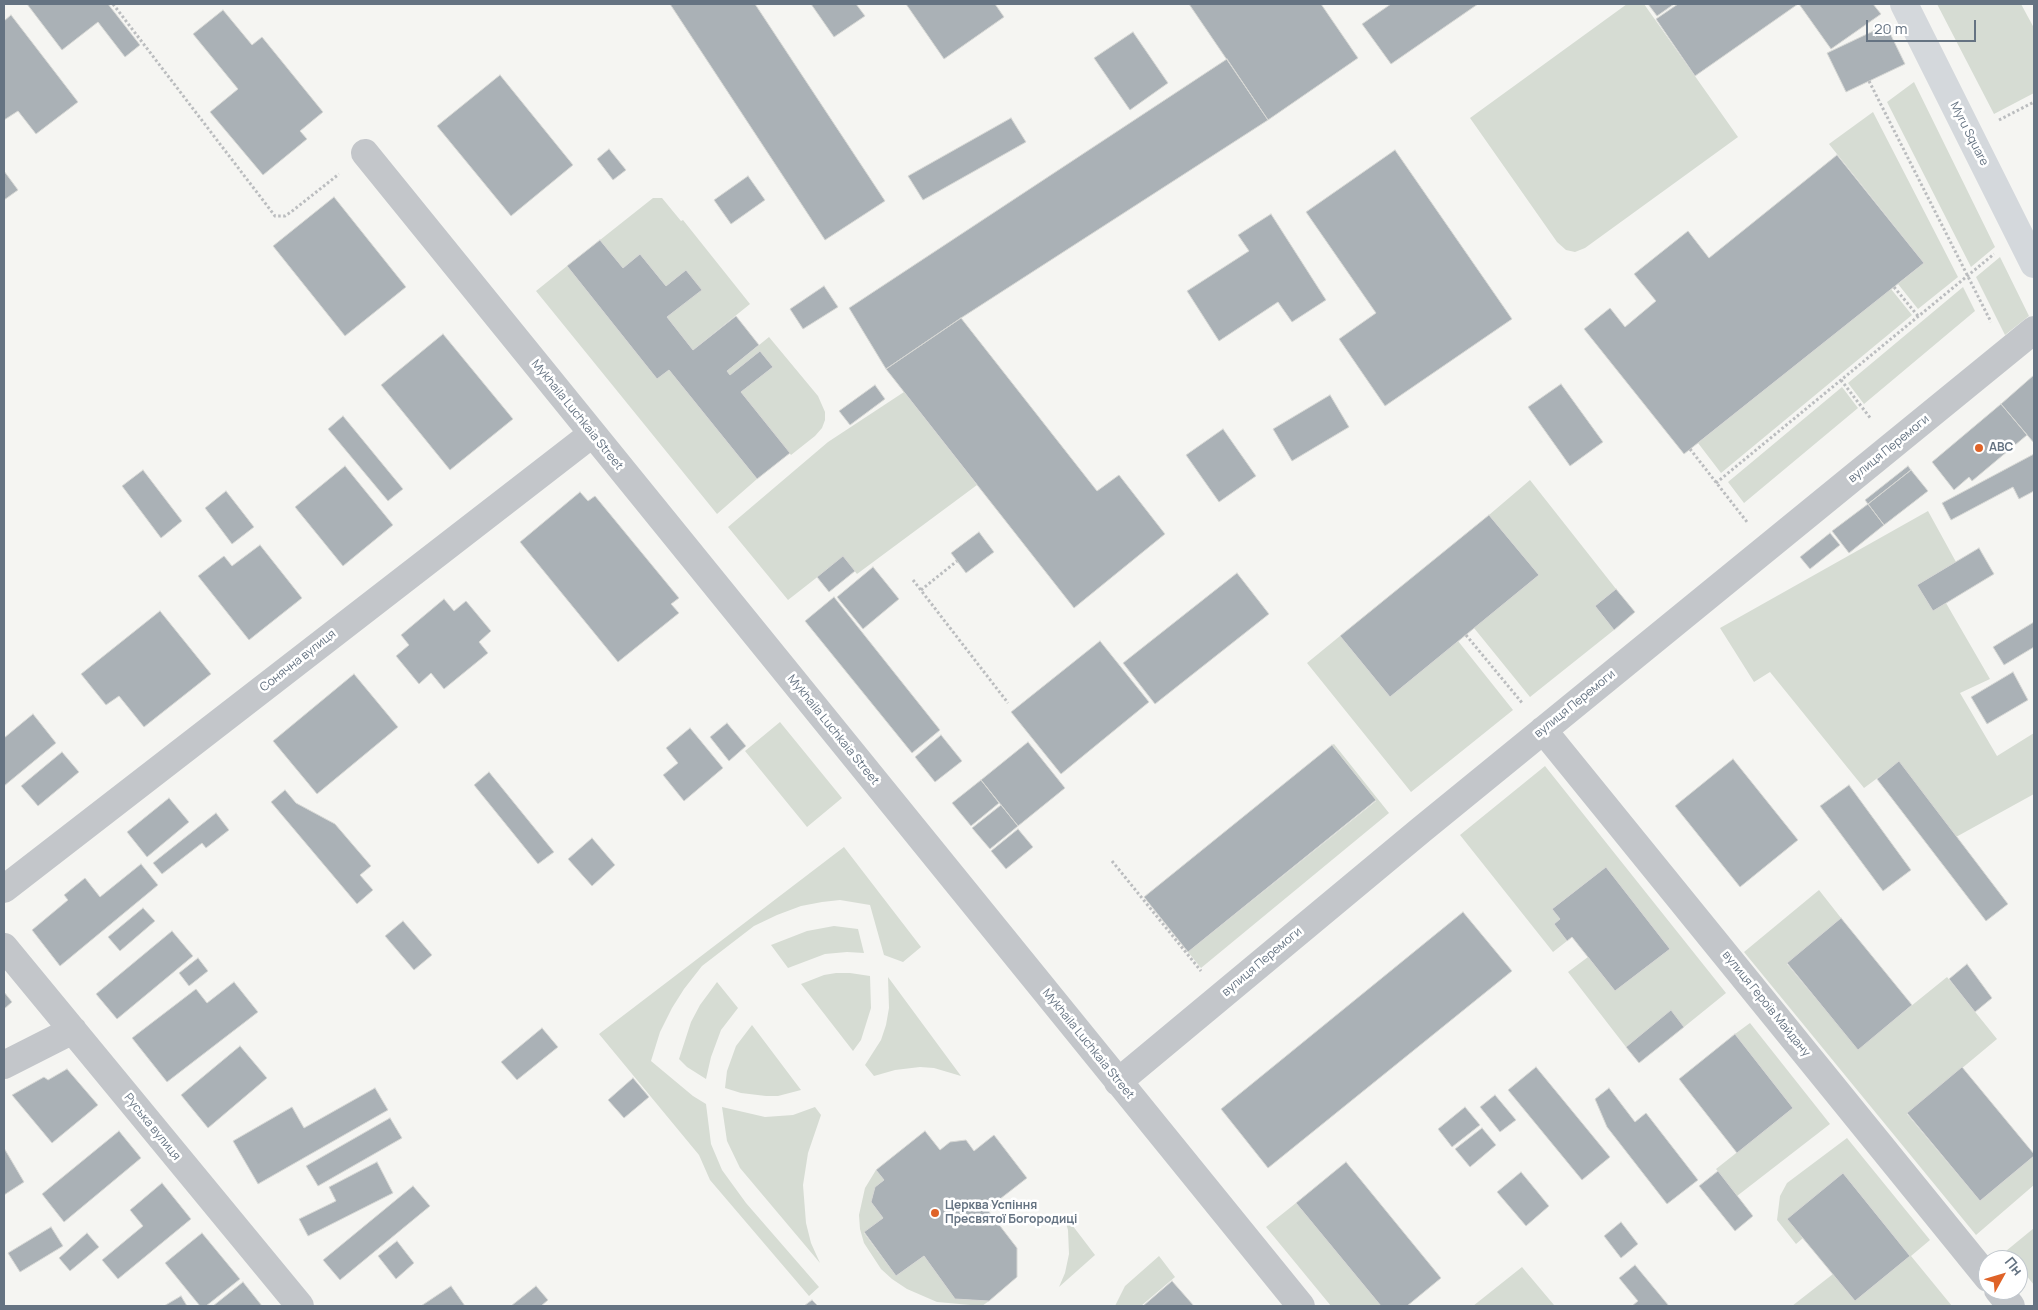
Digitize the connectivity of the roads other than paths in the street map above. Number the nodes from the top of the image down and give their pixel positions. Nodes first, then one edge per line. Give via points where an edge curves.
1 (1904, 4) edge
2 (365, 153) road end
3 (2034, 264) edge
4 (2034, 330) edge
5 (592, 434) junction
6 (1543, 730) junction
7 (4, 889) edge
8 (4, 947) edge
9 (73, 1030) junction
10 (4, 1065) edge
11 (1118, 1082) junction
12 (1978, 1266) edge
13 (300, 1306) edge
14 (1301, 1306) edge

1 - 3 highway, Myru Square
2 - 5 street, Mykhaila Luchkaia Street
4 - 6 street, вулиця Перемоги
5 - 7 street, Сонячна вулиця
5 - 11 street, Mykhaila Luchkaia Street
6 - 11 street, вулиця Перемоги
6 - 12 street, вулиця Героїв Майдану
8 - 9 street, Руська вулиця
9 - 10 street
9 - 13 street, Руська вулиця
11 - 14 street, Mykhaila Luchkaia Street

